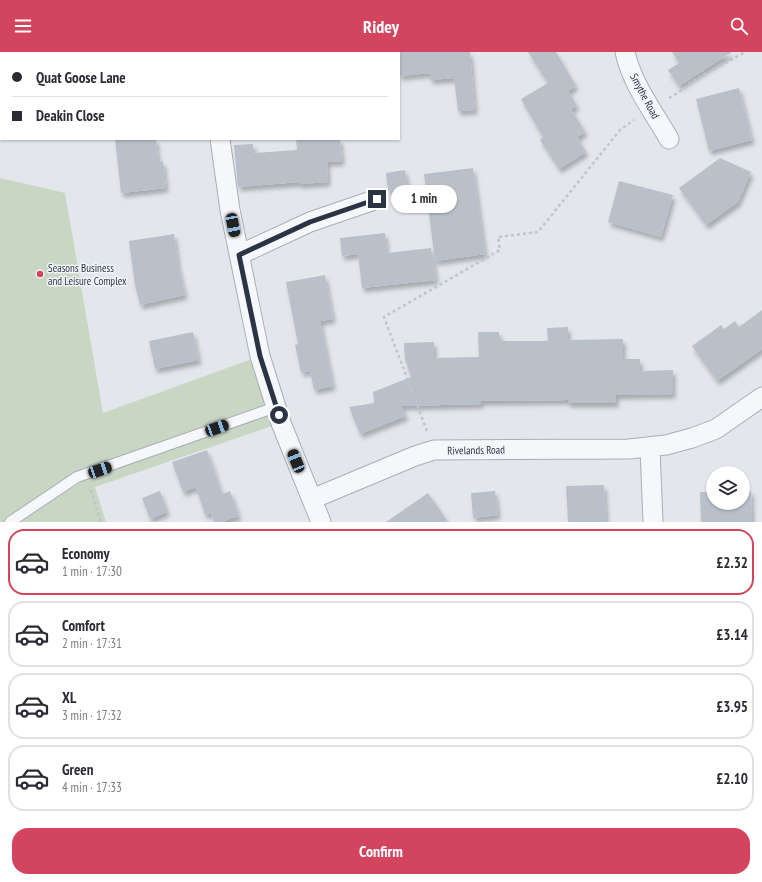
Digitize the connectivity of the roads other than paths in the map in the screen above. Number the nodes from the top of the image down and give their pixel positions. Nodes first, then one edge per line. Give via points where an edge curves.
1 (625, 52) edge
2 (669, 139) dead end
3 (220, 140) edge
4 (377, 199) dead end
5 (239, 255) junction
6 (762, 397) edge
7 (276, 407) junction
8 (650, 448) junction
9 (312, 499) junction
10 (10, 522) edge
11 (321, 522) edge
12 (653, 522) edge

1 - 2 street, Smythe Road via 632,74
3 - 5 street
4 - 5 street via 310,222
5 - 7 street via 260,356
6 - 8 street, Rivelands Road via 716,429 666,446
7 - 9 street
7 - 10 lane via 77,478
8 - 9 street, Rivelands Road via 434,450
8 - 12 street
9 - 11 street

